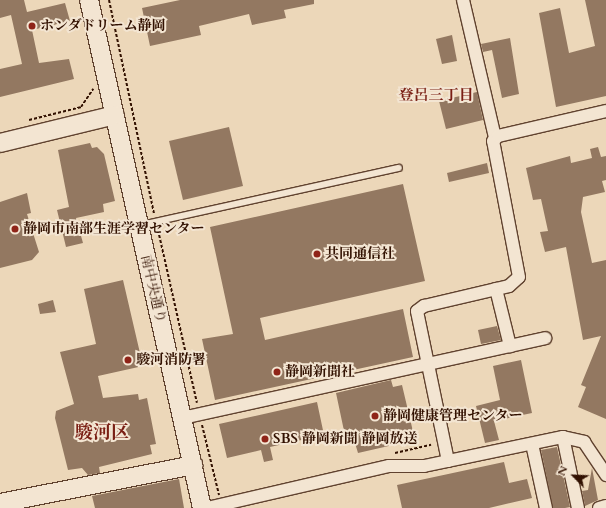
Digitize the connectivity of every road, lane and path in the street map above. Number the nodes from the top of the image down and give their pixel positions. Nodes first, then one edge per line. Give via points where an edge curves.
1 (90, 0) edge
2 (109, 0) edge
3 (463, 0) edge
4 (94, 83) dead end
5 (606, 111) edge
6 (115, 115) junction
7 (22, 121) dead end
8 (495, 138) junction
9 (0, 143) edge
10 (399, 168) dead end
11 (148, 224) junction
12 (496, 290) junction
13 (545, 338) dead end
14 (510, 346) junction
15 (429, 365) junction
16 (200, 416) junction
17 (182, 418) junction
18 (562, 437) junction
19 (532, 444) junction
20 (431, 445) dead end
21 (392, 454) dead end
22 (448, 461) junction
23 (193, 465) junction
24 (606, 475) edge
25 (223, 496) dead end
26 (0, 503) edge
27 (606, 506) edge
28 (202, 508) edge
29 (207, 508) edge
30 (546, 508) edge
31 (578, 508) edge
32 (599, 508) edge

1 - 6 street, 南中央通り
2 - 11 path
3 - 8 street
4 - 7 path via 90,96 81,106
5 - 8 street
6 - 9 street
6 - 11 street, 南中央通り
8 - 12 street via 492,146 519,269 516,282
10 - 11 lane
11 - 16 path
11 - 17 street, 南中央通り
12 - 14 street
12 - 15 street via 419,308 417,315
13 - 14 street
14 - 15 street
15 - 16 street
15 - 22 street
16 - 17 street
16 - 25 path via 217,492
17 - 23 street, 南中央通り
18 - 19 street
18 - 24 street via 584,442
18 - 31 street
19 - 22 street
19 - 30 street
20 - 21 path
22 - 29 street via 389,466
23 - 26 street
23 - 28 street, 南中央通り
27 - 32 street

